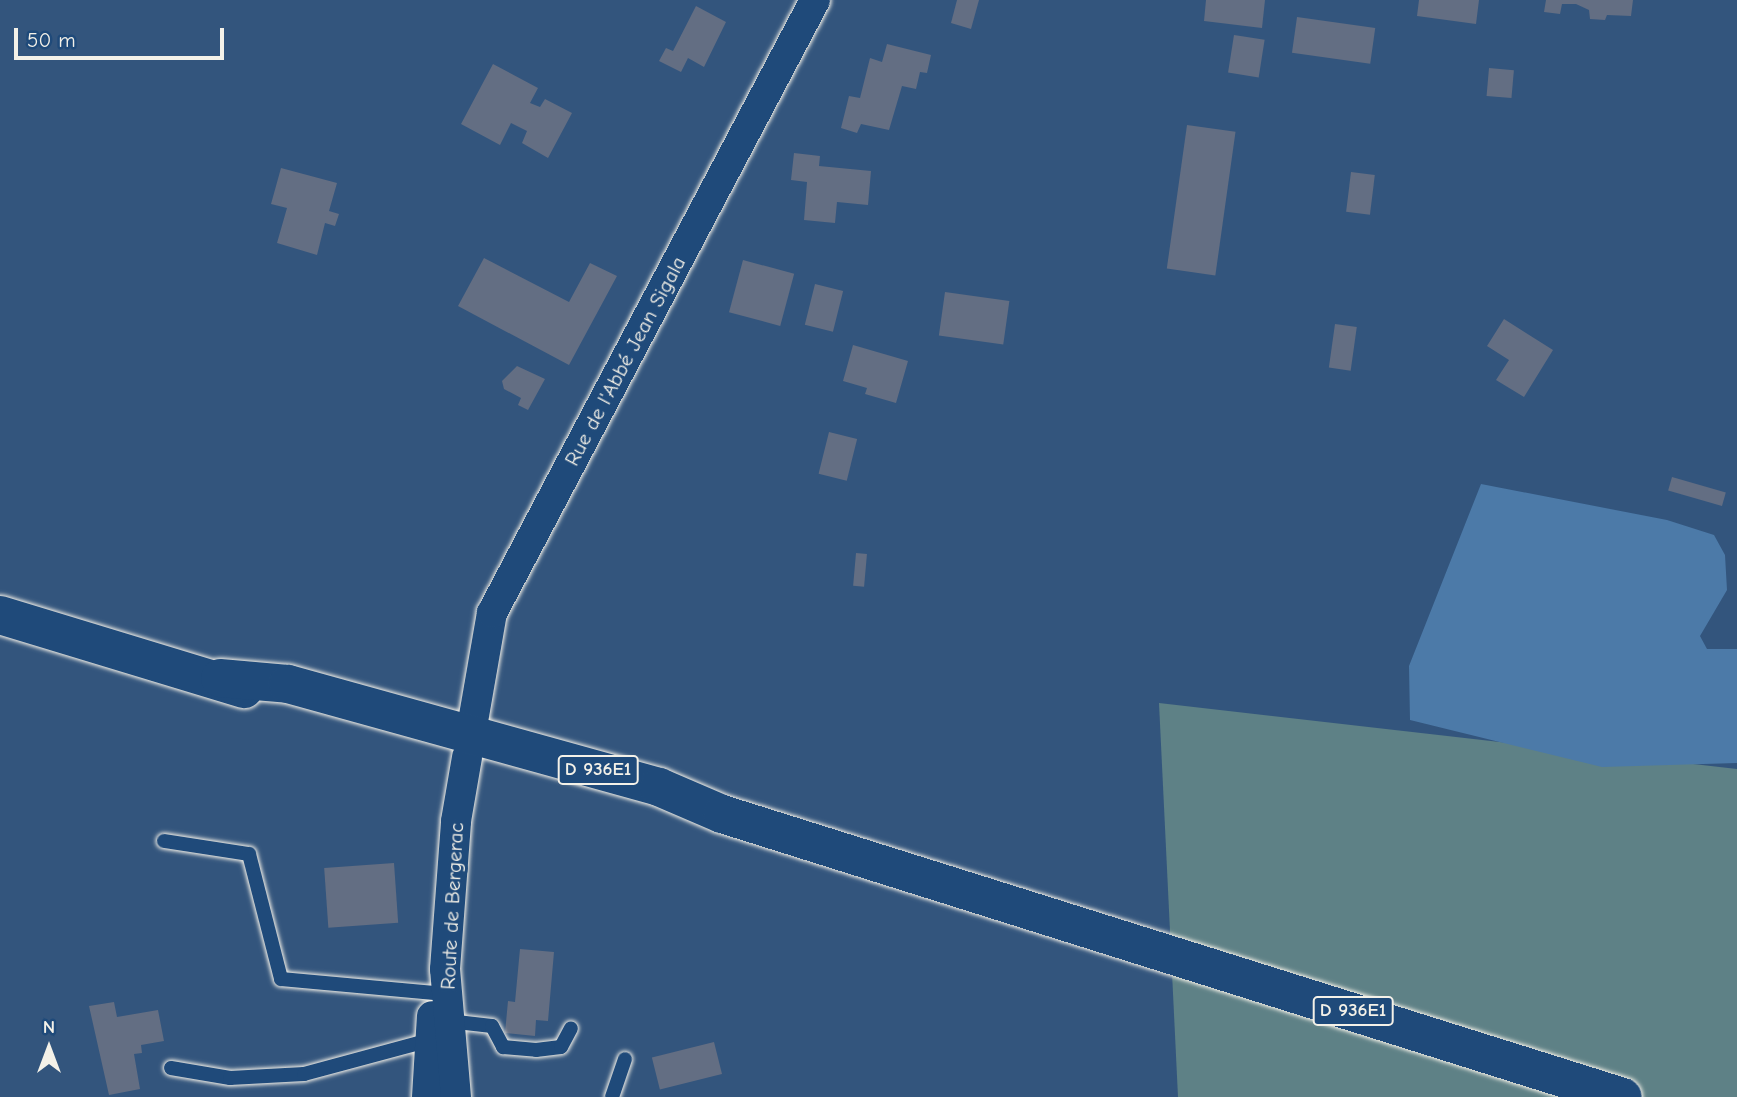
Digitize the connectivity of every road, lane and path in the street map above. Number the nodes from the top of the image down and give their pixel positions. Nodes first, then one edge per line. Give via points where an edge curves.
1 (815, 0) edge
2 (0, 615) edge
3 (469, 745) junction
4 (164, 841) dead end
5 (439, 981) junction
6 (571, 1028) dead end
7 (439, 1031) junction
8 (625, 1059) dead end
9 (171, 1068) dead end
10 (427, 1097) edge
11 (456, 1097) edge
12 (612, 1097) edge
13 (1623, 1097) edge

1 - 3 street, Rue de l'Abbé Jean Sigala via 492,613
2 - 3 main road, D 936E1 via 220,678 283,706
3 - 5 street, Route de Bergerac
3 - 13 main road, D 936E1 via 654,809 722,814
4 - 5 lane via 248,854 281,979
5 - 7 street, Route de Bergerac
6 - 7 lane via 561,1047 536,1050 503,1046 492,1026
7 - 9 lane via 304,1074 230,1078
7 - 10 street
7 - 11 street, Route de Bergerac
8 - 12 lane

